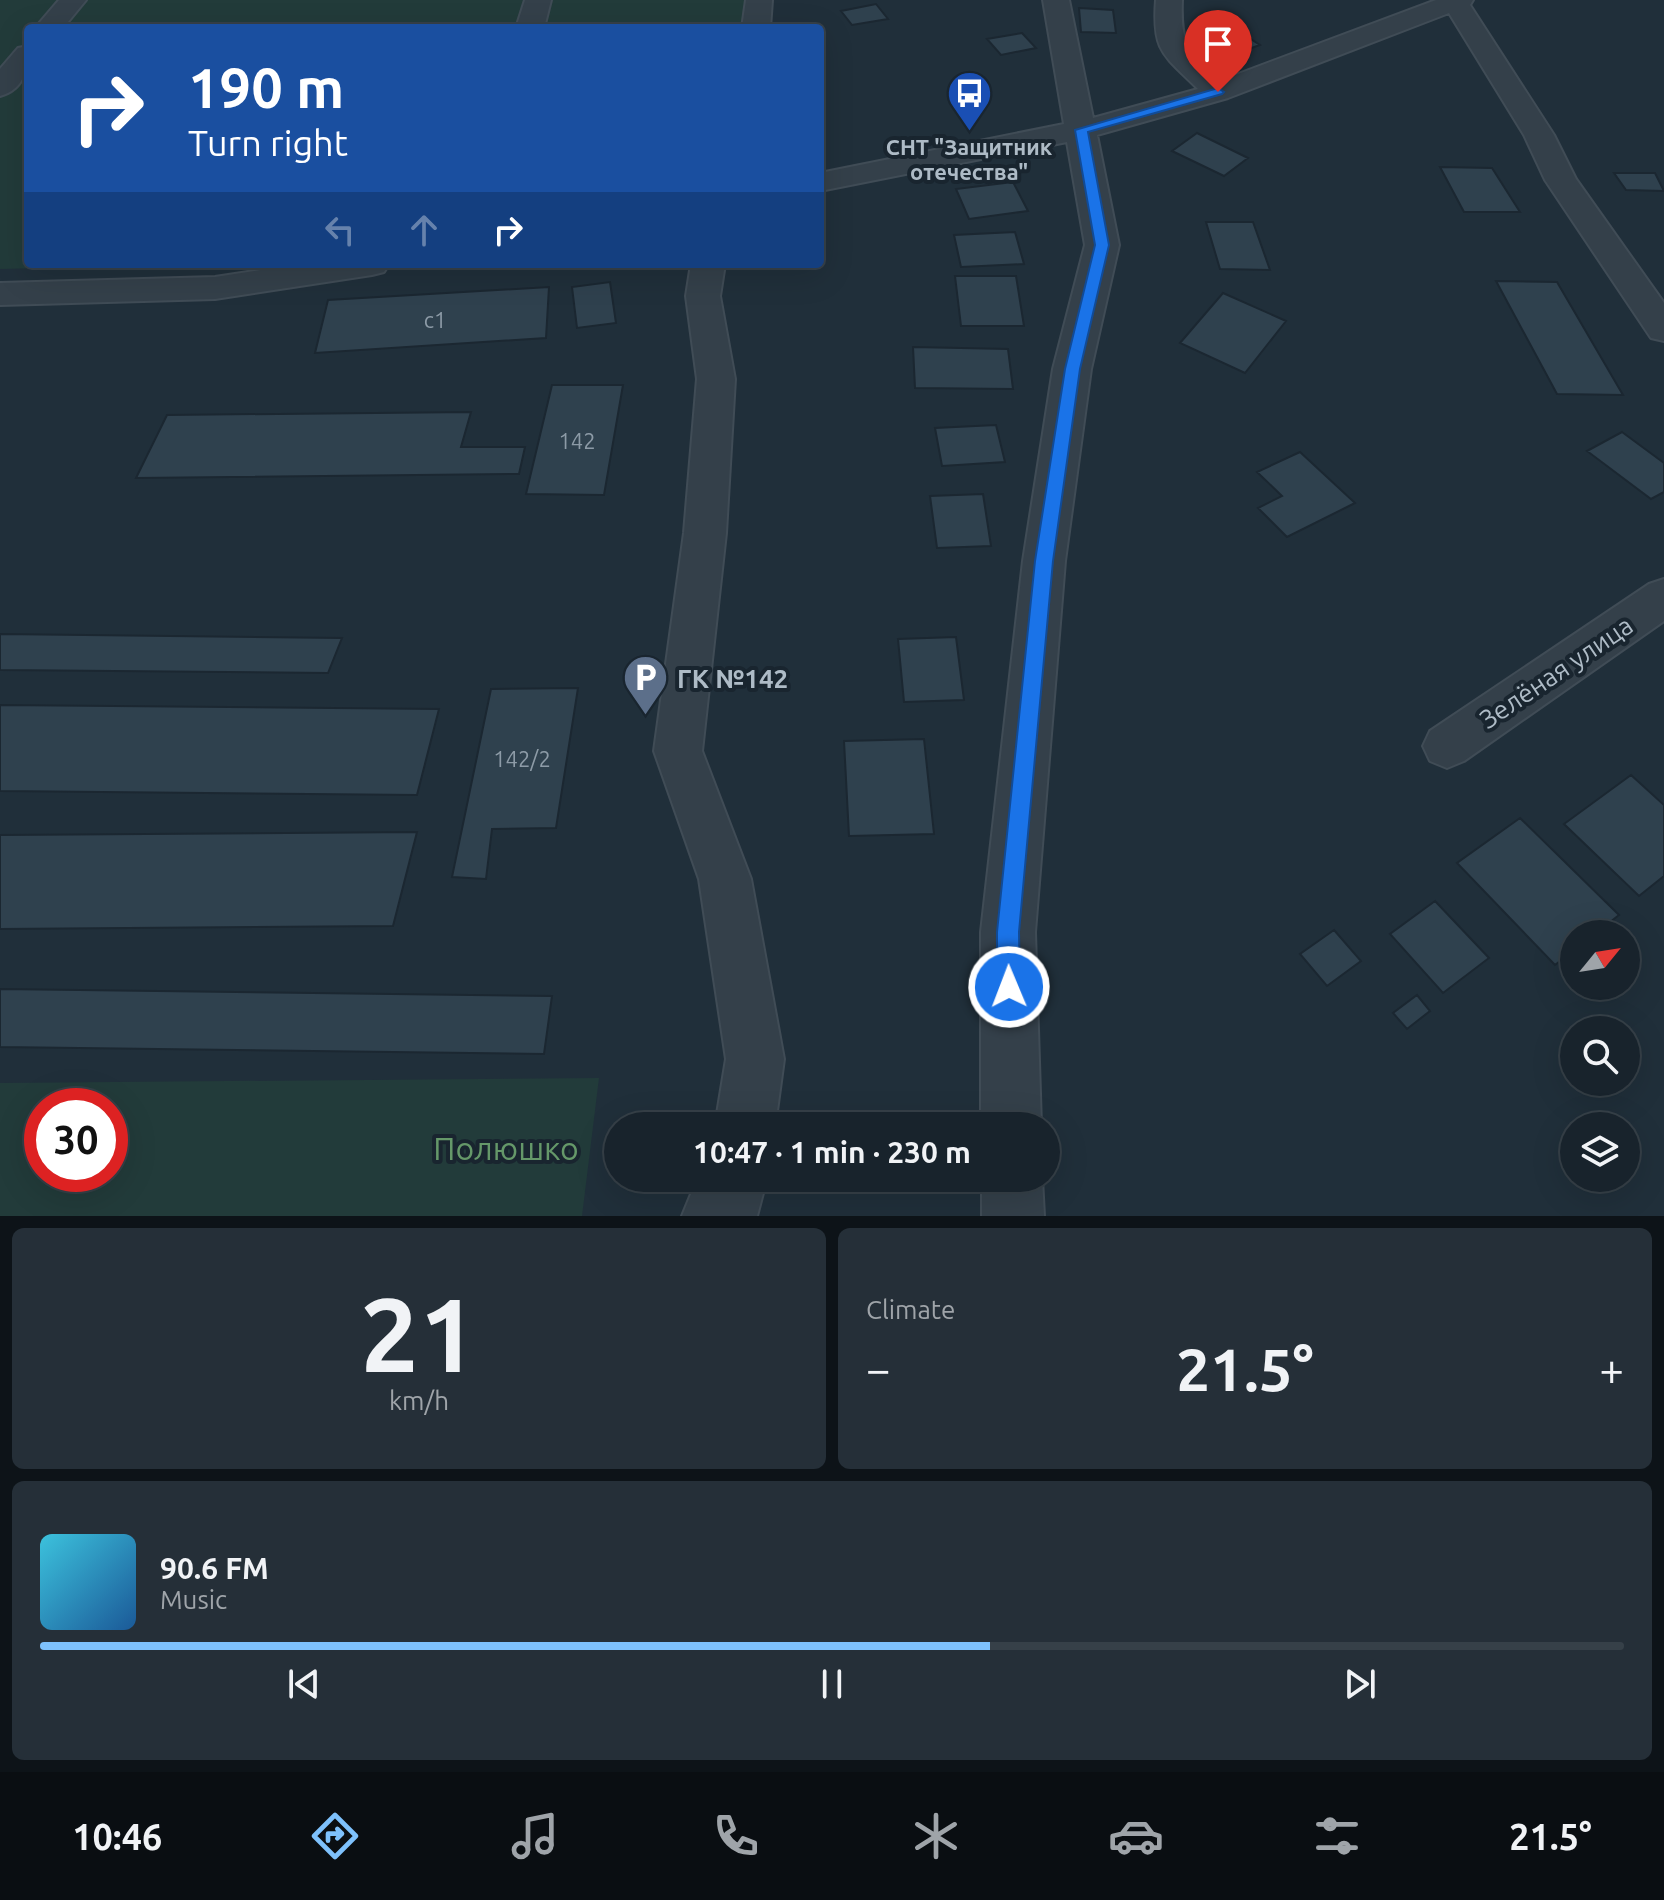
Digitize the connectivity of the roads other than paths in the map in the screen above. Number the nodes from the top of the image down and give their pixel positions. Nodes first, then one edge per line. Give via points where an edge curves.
1 (73, 0) edge
2 (538, 0) edge
3 (759, 0) edge
4 (1056, 0) edge
5 (1169, 0) edge
6 (1458, 1) edge
7 (52, 24) edge
8 (531, 24) edge
9 (756, 24) edge
10 (24, 59) edge
11 (0, 87) edge
12 (1218, 92) junction
13 (1082, 130) junction
14 (824, 181) edge
15 (346, 268) edge
16 (707, 268) edge
17 (0, 294) edge
18 (1664, 329) edge
19 (1664, 597) edge
20 (1447, 746) dead end
21 (747, 1112) edge
22 (1011, 1112) edge
23 (735, 1192) edge
24 (1012, 1192) edge
25 (713, 1216) edge
26 (1013, 1216) edge

1 - 7 street
2 - 8 street
3 - 9 street
4 - 13 street
5 - 12 street via 1167,35
6 - 12 street
6 - 18 street via 1561,180
10 - 11 street
12 - 13 street
13 - 14 street
13 - 22 street via 1102,245 1072,369 1042,576 1008,932
15 - 17 street via 215,288
16 - 21 street via 703,296 716,379 705,533 678,751 725,879 755,1059
19 - 20 street, Зелёная улица
23 - 25 street
24 - 26 street

